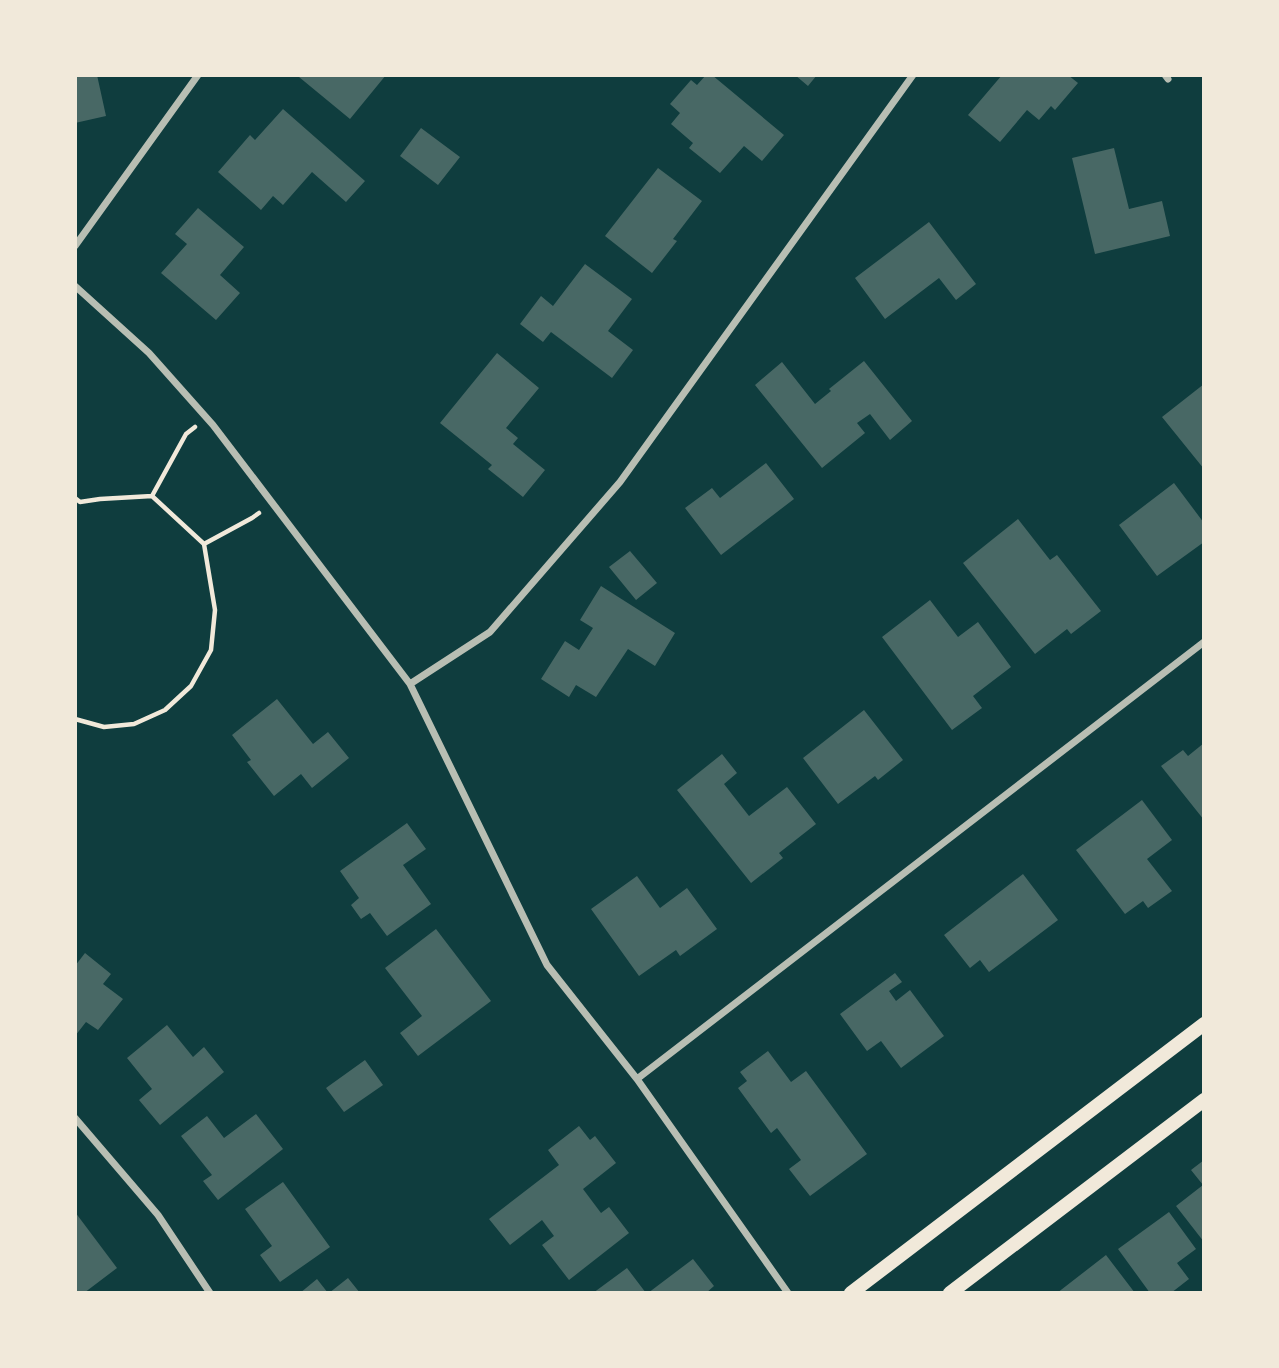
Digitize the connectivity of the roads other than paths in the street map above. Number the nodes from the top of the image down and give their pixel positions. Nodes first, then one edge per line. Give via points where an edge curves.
1 (198, 75) edge
2 (913, 75) edge
3 (75, 246) edge
4 (75, 286) edge
5 (1204, 642) edge
6 (410, 684) junction
7 (1204, 1024) edge
8 (637, 1079) junction
9 (1204, 1100) edge
10 (76, 1119) edge
11 (210, 1293) edge
12 (788, 1293) edge
13 (851, 1293) edge
14 (950, 1293) edge

1 - 3 street
2 - 6 street via 620,482 490,632
4 - 6 street via 149,353 213,425
5 - 8 street
6 - 8 street via 547,965
7 - 13 main road
8 - 12 street
9 - 14 main road
10 - 11 street via 158,1215

